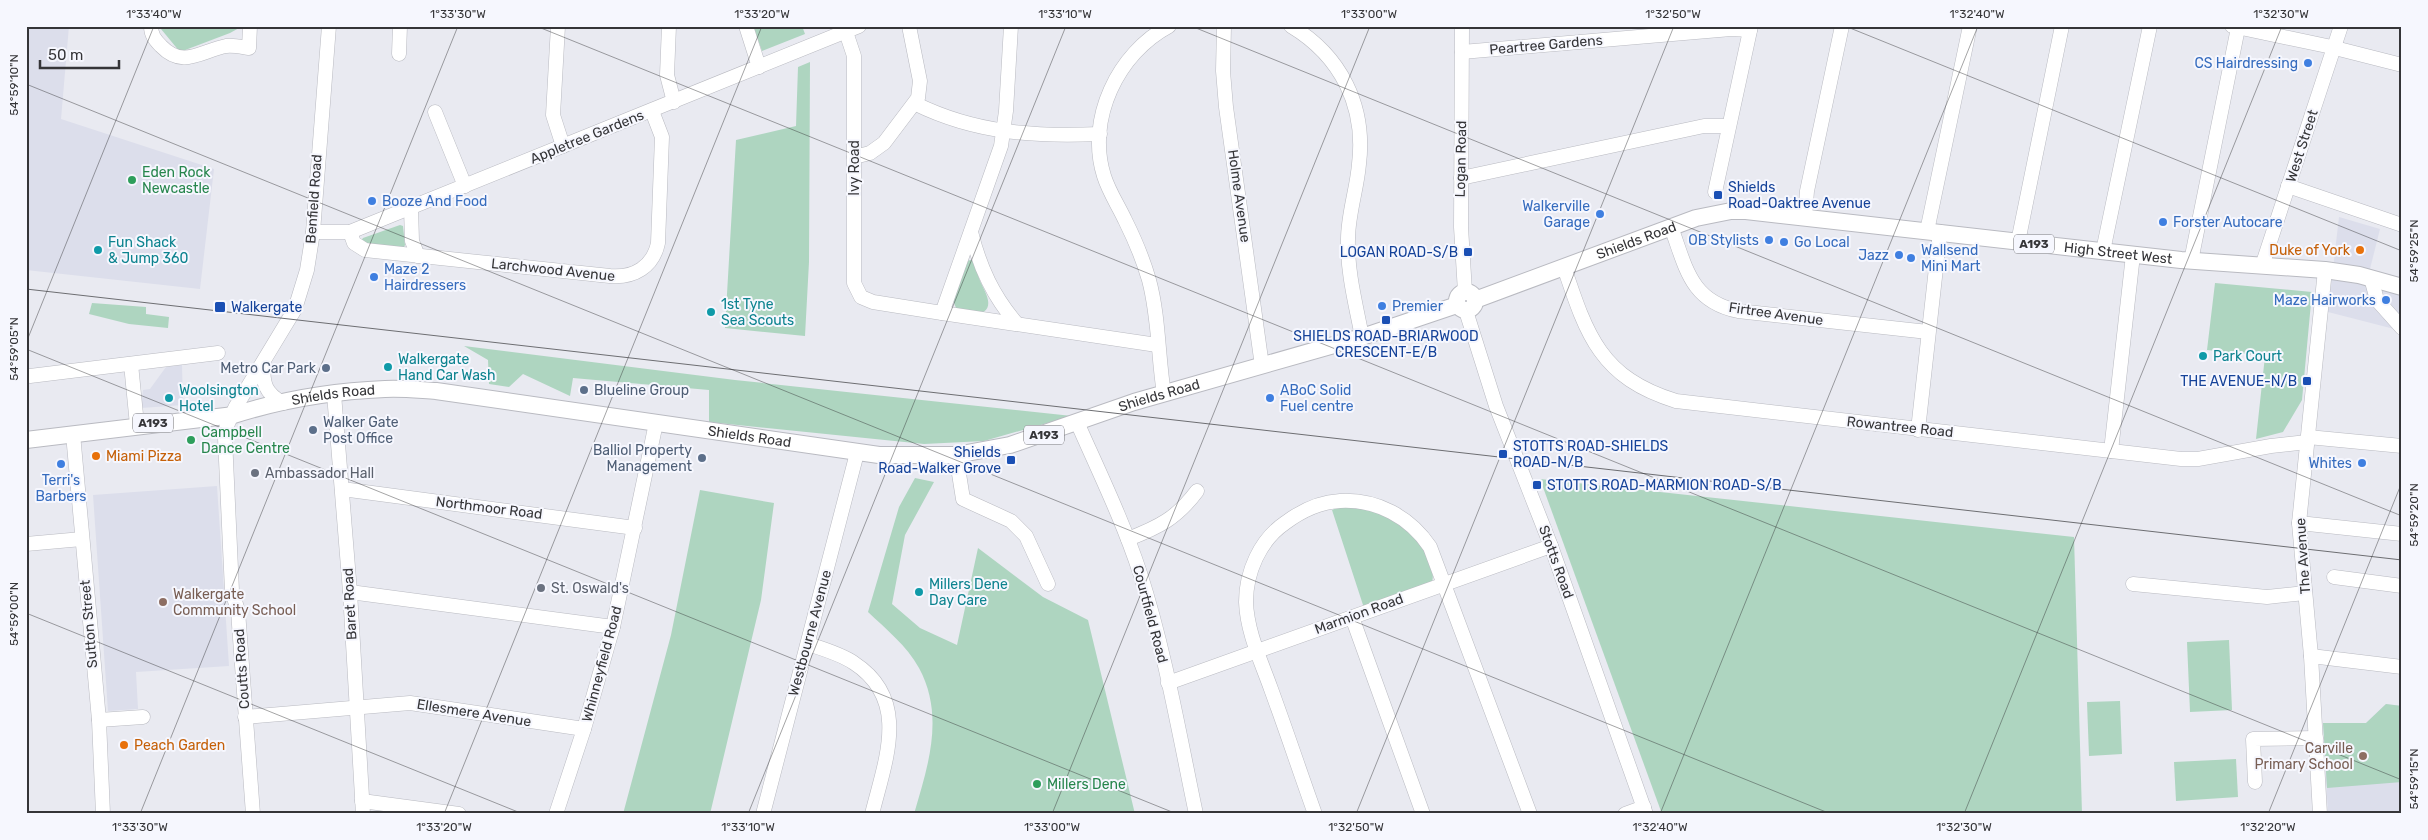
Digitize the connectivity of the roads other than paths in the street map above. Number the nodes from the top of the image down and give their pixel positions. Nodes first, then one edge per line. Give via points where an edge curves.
1 (151, 26) edge
2 (250, 26) edge
3 (328, 26) edge
4 (400, 26) edge
5 (558, 26) edge
6 (669, 26) edge
7 (746, 26) edge
8 (909, 26) edge
9 (1011, 26) edge
10 (1169, 26) edge
11 (1224, 26) edge
12 (1291, 26) edge
13 (1462, 26) edge
14 (1842, 26) edge
15 (1970, 26) edge
16 (2062, 26) edge
17 (2150, 26) edge
18 (2341, 26) edge
19 (2235, 27) edge
20 (1750, 28) edge
21 (852, 29) edge
22 (2267, 30) edge
23 (2335, 48) junction
24 (1462, 52) junction
25 (398, 54) dead end
26 (2402, 65) edge
27 (759, 67) junction
28 (674, 102) junction
29 (916, 104) junction
30 (652, 111) junction
31 (435, 112) dead end
32 (1728, 126) junction
33 (1004, 132) junction
34 (1100, 134) junction
35 (562, 146) junction
36 (854, 157) junction
37 (1461, 178) junction
38 (465, 186) junction
39 (2288, 186) junction
40 (1716, 192) dead end
41 (411, 208) junction
42 (1805, 216) junction
43 (2402, 224) edge
44 (1671, 226) junction
45 (312, 232) junction
46 (350, 232) junction
47 (971, 232) junction
48 (1933, 232) junction
49 (2018, 242) junction
50 (2103, 251) junction
51 (2134, 255) junction
52 (418, 256) junction
53 (2191, 261) junction
54 (2262, 266) junction
55 (1564, 267) junction
56 (2325, 270) junction
57 (2371, 278) junction
58 (2402, 287) edge
59 (1466, 302) junction
60 (942, 313) junction
61 (1017, 324) junction
62 (2402, 328) edge
63 (1928, 332) junction
64 (1362, 337) junction
65 (1157, 345) junction
66 (218, 353) dead end
67 (264, 362) junction
68 (131, 364) junction
69 (1262, 366) junction
70 (30, 376) dead end
71 (334, 394) junction
72 (1164, 394) junction
73 (283, 403) junction
74 (234, 411) junction
75 (1077, 422) junction
76 (656, 423) junction
77 (137, 425) junction
78 (1918, 430) junction
79 (73, 434) junction
80 (26, 440) edge
81 (2308, 440) junction
82 (2402, 446) edge
83 (2111, 451) junction
84 (857, 452) junction
85 (956, 455) junction
86 (342, 489) junction
87 (1198, 491) dead end
88 (2299, 523) junction
89 (635, 528) junction
90 (2402, 534) edge
91 (82, 539) junction
92 (1128, 539) junction
93 (26, 544) edge
94 (1551, 546) junction
95 (2334, 577) dead end
96 (1446, 583) junction
97 (1048, 584) dead end
98 (2133, 584) dead end
99 (2402, 586) edge
100 (350, 592) junction
101 (2305, 594) junction
102 (1352, 617) junction
103 (613, 627) junction
104 (808, 644) junction
105 (1257, 650) junction
106 (2311, 656) junction
107 (2402, 667) edge
108 (1168, 683) junction
109 (355, 708) junction
110 (143, 717) dead end
111 (245, 717) junction
112 (99, 720) junction
113 (584, 729) junction
114 (2316, 738) junction
115 (2255, 782) dead end
116 (363, 807) edge
117 (1645, 811) edge
118 (104, 814) edge
119 (253, 814) edge
120 (459, 814) edge
121 (556, 814) edge
122 (763, 814) edge
123 (872, 814) edge
124 (1196, 814) edge
125 (1315, 814) edge
126 (1423, 814) edge
127 (1530, 814) edge
128 (1625, 814) edge
129 (2320, 814) edge

1 - 2 street via 153,36 168,53 181,58 226,46 249,48
3 - 45 street, Benfield Road
4 - 25 street
5 - 35 street via 553,115
6 - 28 street via 667,75
7 - 27 street
8 - 29 street via 920,81
9 - 33 street
10 - 34 street via 1143,45 1124,66 1108,96
11 - 69 street, Holme Avenue via 1224,88
12 - 64 street via 1317,44 1336,66 1357,111 1361,148 1349,222 1348,253
13 - 24 street, Logan Road
14 - 42 street via 1806,191
15 - 48 street
16 - 49 street
17 - 50 street
18 - 23 street, West Street
19 - 22 street
19 - 53 street
20 - 24 street, Peartree Gardens
20 - 32 street
21 - 27 street, Appletree Gardens
21 - 36 street, Ivy Road
22 - 23 street
23 - 26 street
23 - 39 street, West Street
24 - 37 street, Logan Road
27 - 28 street, Appletree Gardens
28 - 30 street, Appletree Gardens
29 - 33 street via 938,114
29 - 36 street via 878,148
30 - 35 street, Appletree Gardens
30 - 52 street, Larchwood Avenue via 662,137 658,243 651,259 641,270 630,275 610,276
31 - 38 street
32 - 37 street via 1704,126
32 - 40 street
33 - 34 street
33 - 47 street
34 - 65 street via 1101,159 1108,188 1134,239 1149,281
35 - 38 street, Appletree Gardens
36 - 60 street, Ivy Road via 854,283 858,294 866,300
37 - 59 street, Logan Road via 1461,255
38 - 41 street, Appletree Gardens
39 - 43 street
39 - 54 street, West Street
41 - 46 street, Appletree Gardens
41 - 52 street via 412,241
42 - 44 main road, Shields Road / A193 via 1731,211
42 - 48 main road, High Street West / A193
44 - 55 main road, Shields Road / A193
44 - 63 street, Firtree Avenue via 1693,283 1719,306 1738,311
45 - 46 street, Appletree Gardens
45 - 67 street, Benfield Road via 309,261 298,301
46 - 52 street, Larchwood Avenue via 361,248
47 - 60 street
47 - 61 street via 987,282
48 - 49 main road, High Street West / A193
48 - 63 street
49 - 50 main road, High Street West / A193
50 - 51 main road, High Street West / A193
51 - 53 main road, High Street West / A193
51 - 83 street
53 - 54 main road, High Street West / A193
54 - 56 main road, High Street West / A193
55 - 59 main road, Shields Road / A193
55 - 78 street, Rowantree Road via 1582,321 1597,348 1624,378 1642,388 1686,403
56 - 57 main road, High Street West / A193
56 - 81 street, The Avenue
57 - 58 main road, High Street West / A193
57 - 62 street via 2377,300
59 - 64 main road, Shields Road / A193
59 - 94 street, Stotts Road via 1496,406
60 - 61 street
61 - 65 street
63 - 78 street
64 - 69 main road, Shields Road / A193
65 - 72 street
66 - 68 street
67 - 73 street via 266,389
67 - 74 street, Benfield Road
68 - 70 street
68 - 77 street
69 - 72 main road, Shields Road / A193
71 - 73 main road, Shields Road / A193
71 - 76 main road, Shields Road / A193 via 386,389 436,391
71 - 86 street, Baret Road
72 - 75 main road, Shields Road / A193
73 - 74 main road, Shields Road / A193
74 - 77 main road, Shields Road / A193
74 - 111 street, Coutts Road via 225,438 232,591 238,611
75 - 85 main road, Shields Road / A193 via 1010,445
75 - 92 street, Courtfield Road
76 - 84 main road, Shields Road / A193
76 - 89 street, Whinneyfield Road
77 - 79 main road, Shields Road / A193
78 - 83 street, Rowantree Road
79 - 80 main road, Shields Road / A193
79 - 91 street, Sutton Street
81 - 82 street, Rowantree Road
81 - 83 street, Rowantree Road via 2190,460
81 - 88 street, The Avenue
84 - 85 main road, Shields Road / A193 via 900,457
84 - 104 street, Westbourne Avenue
85 - 97 street via 963,499 1011,521 1026,536
86 - 89 street, Northmoor Road
86 - 100 street, Baret Road
87 - 92 street via 1184,509 1164,524
88 - 90 street
88 - 101 street, The Avenue
89 - 103 street, Whinneyfield Road
91 - 93 street
91 - 112 street, Sutton Street
92 - 108 street, Courtfield Road
94 - 96 street, Marmion Road
94 - 117 street, Stotts Road
95 - 99 street
96 - 102 street, Marmion Road
96 - 105 street via 1430,547 1404,519 1367,503 1341,501 1318,505 1281,525 1270,535 1255,559 1246,600
96 - 127 street
98 - 101 street via 2268,597
100 - 103 street
100 - 109 street, Baret Road
101 - 106 street, The Avenue
102 - 105 street, Marmion Road
102 - 126 street
103 - 113 street, Whinneyfield Road
104 - 122 street, Westbourne Avenue
104 - 123 street via 854,662 873,678 888,710 891,725 889,745
105 - 108 street, Marmion Road
105 - 125 street
106 - 107 street
106 - 114 street, The Avenue
108 - 124 street, Courtfield Road
109 - 111 street, Ellesmere Avenue
109 - 113 street, Ellesmere Avenue via 410,703
109 - 116 street, Baret Road
110 - 112 street
111 - 119 street, Coutts Road
112 - 118 street, Sutton Street
113 - 121 street, Whinneyfield Road
114 - 115 street via 2253,739
114 - 129 street, The Avenue
116 - 120 street
117 - 128 street

